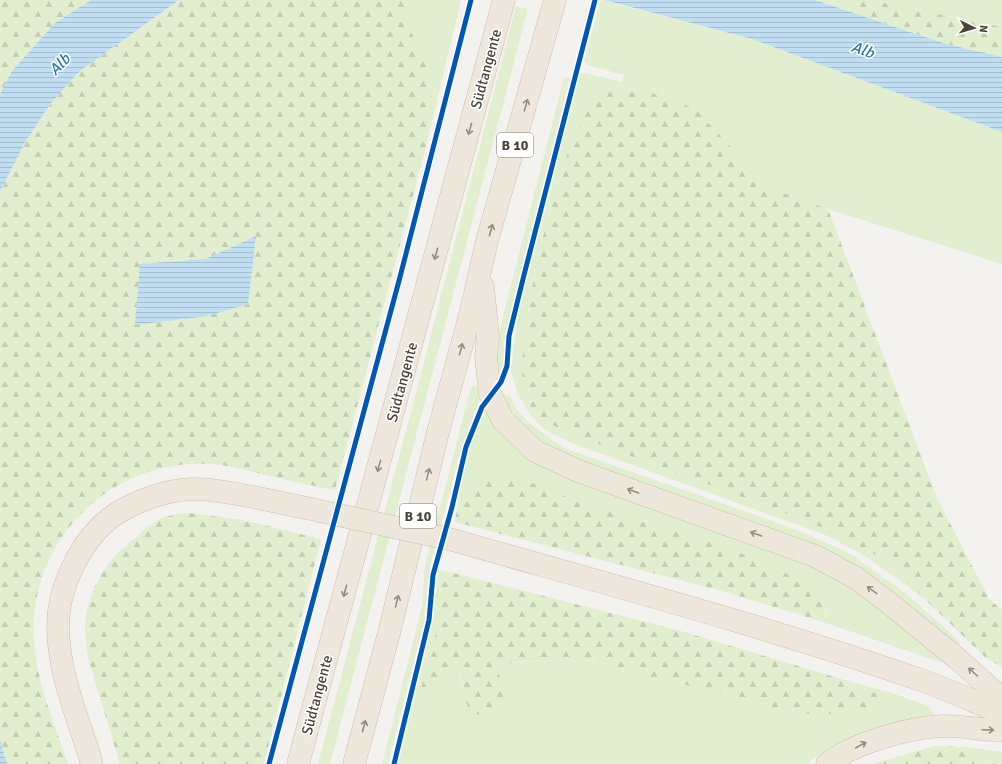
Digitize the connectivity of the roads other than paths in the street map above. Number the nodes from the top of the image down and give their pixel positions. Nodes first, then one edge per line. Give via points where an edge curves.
1 (556, 0) edge
2 (502, 5) edge
3 (480, 268) junction
4 (1002, 699) edge
5 (1002, 713) edge
6 (1002, 730) edge
7 (92, 762) edge
8 (298, 764) edge
9 (354, 764) edge
10 (827, 764) edge

3 -> 1 highway, B 10
2 -> 8 highway, Südtangente
4 -> 3 highway via 890,603 856,578 815,556 578,471 535,451 503,420 490,394 486,358 488,336
9 -> 3 highway, B 10 via 470,316
5 - 7 highway, bridge via 922,680 791,638 449,539 261,498 192,489 164,493 143,500 101,526 79,555 65,585 59,608 58,627 65,676
10 -> 6 highway via 868,741 907,732 944,726

